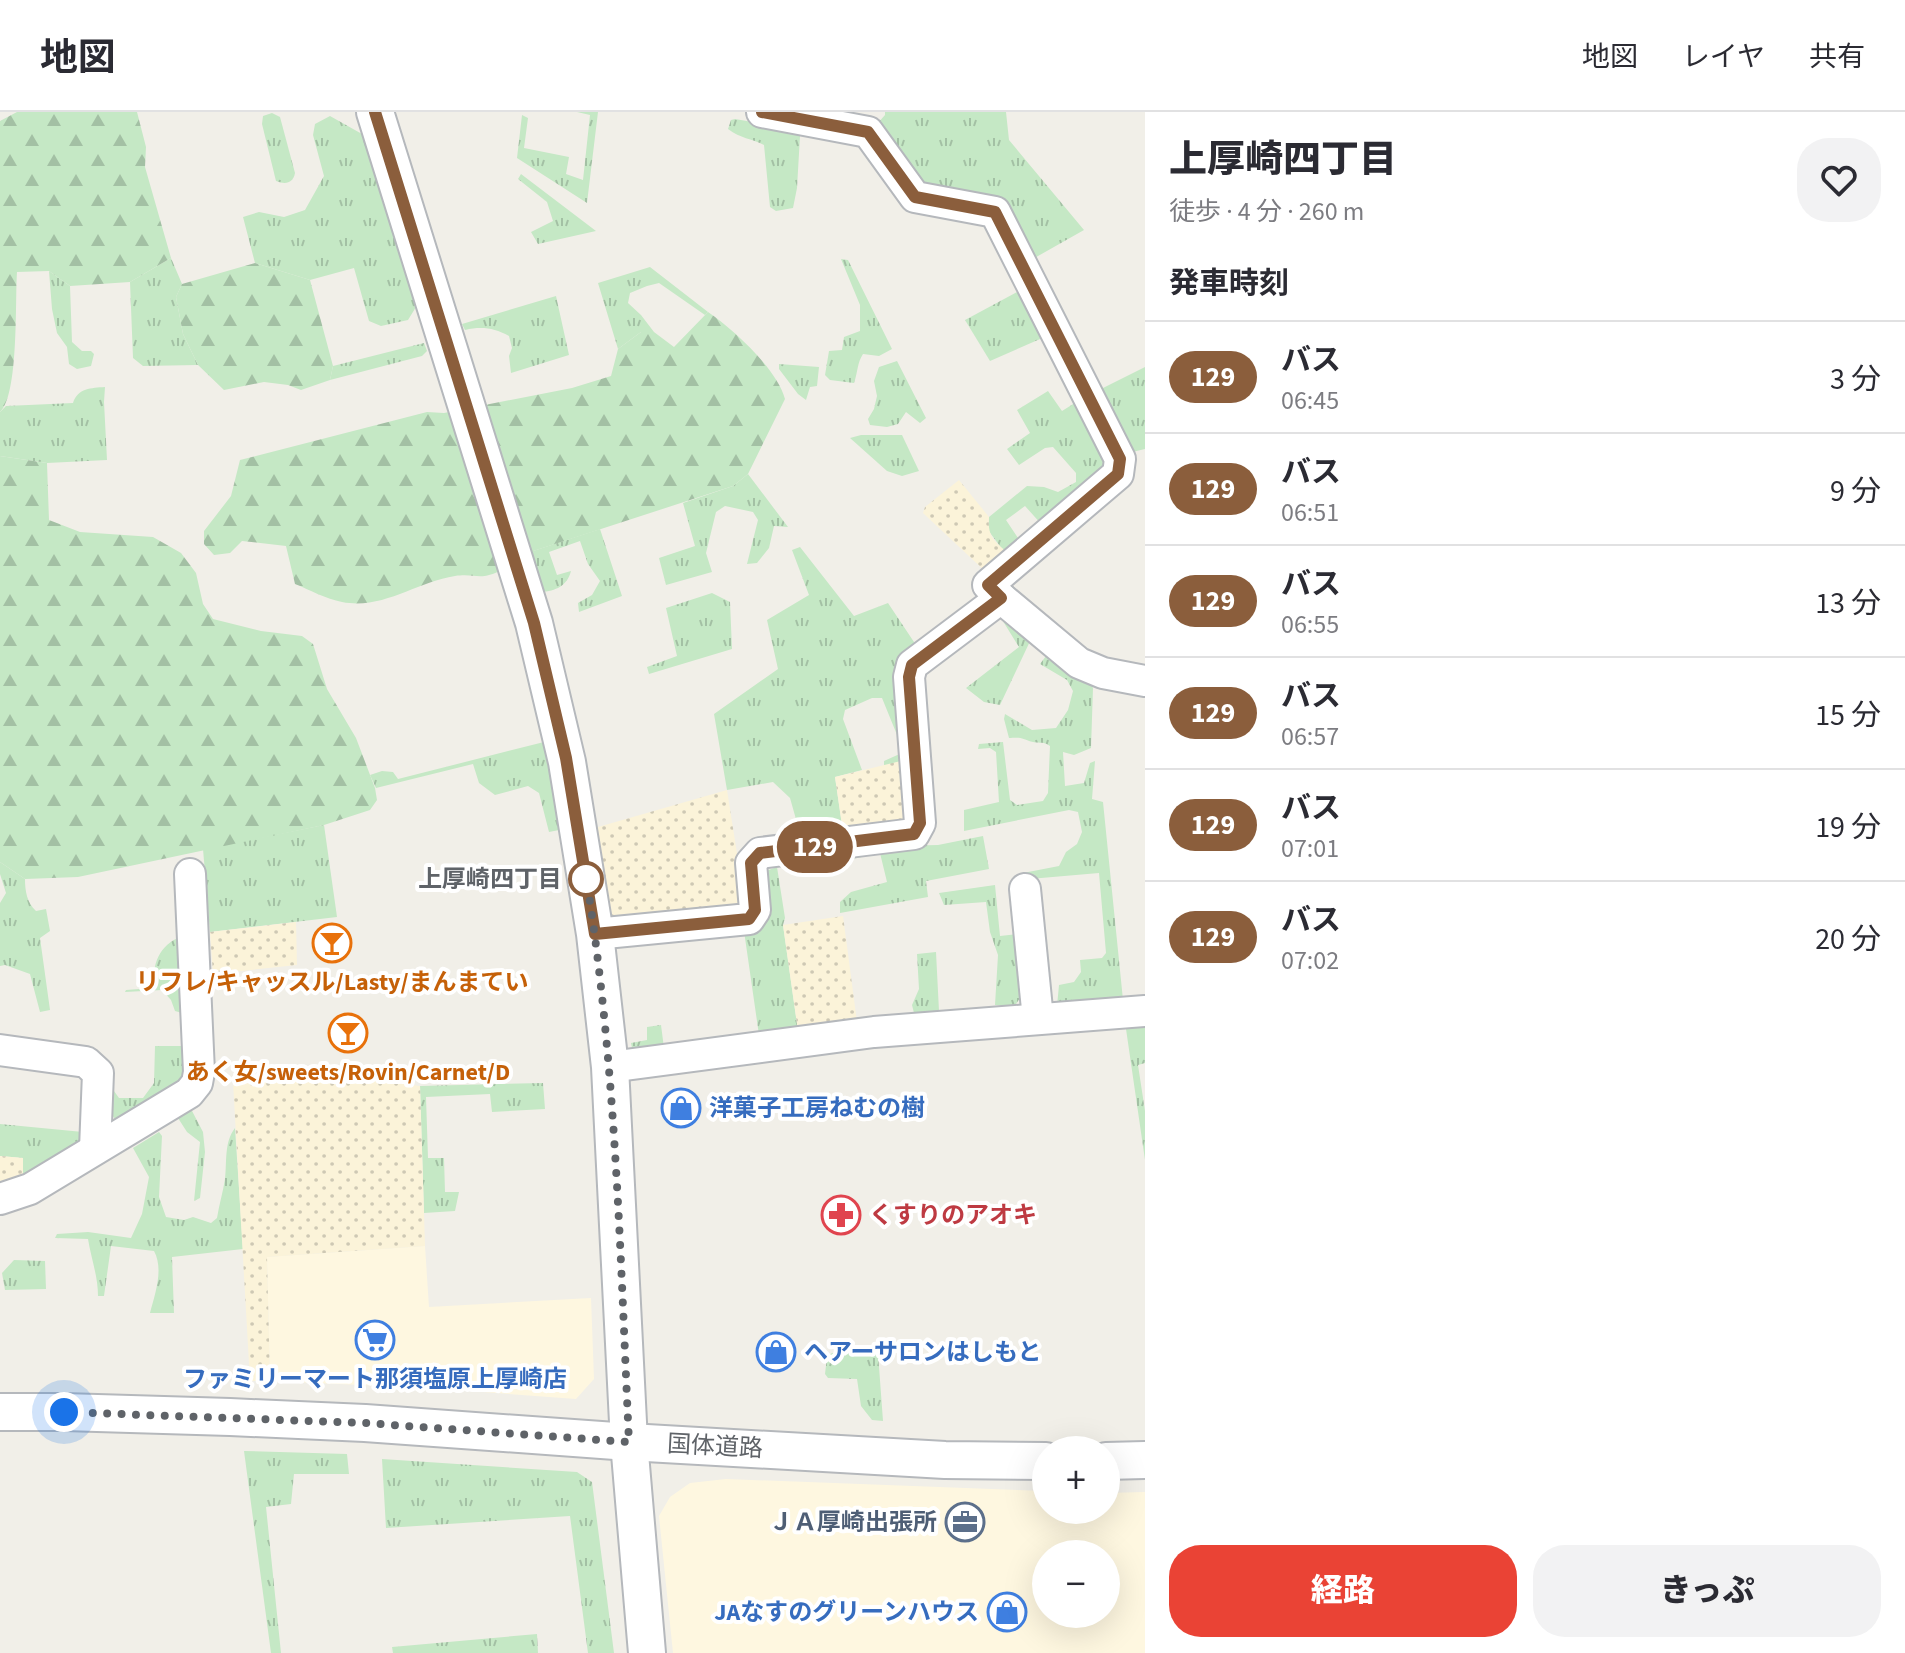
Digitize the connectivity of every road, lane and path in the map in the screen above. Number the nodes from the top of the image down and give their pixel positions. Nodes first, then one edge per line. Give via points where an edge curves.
1 (375, 112) edge
2 (762, 112) edge
3 (1001, 598) junction
4 (1145, 681) edge
5 (190, 874) dead end
6 (1025, 889) dead end
7 (595, 934) junction
8 (1145, 1011) edge
9 (1038, 1019) junction
10 (0, 1050) edge
11 (610, 1067) junction
12 (95, 1149) junction
13 (0, 1199) edge
14 (0, 1412) edge
15 (629, 1442) junction
16 (1145, 1460) edge
17 (1032, 1461) edge
18 (1120, 1461) edge
19 (647, 1653) edge

1 - 7 street via 534,623 566,758
2 - 3 street via 868,132 915,197 995,212 1120,459 1118,474 988,585
3 - 4 street via 1079,663
3 - 7 street via 912,665 920,823 914,834 760,853 751,863 755,910 749,919
5 - 12 street via 197,1083 189,1093
6 - 9 street
7 - 11 street
8 - 9 street
9 - 11 street via 874,1032
10 - 12 street via 86,1062 98,1073
11 - 15 street
12 - 13 street via 30,1189
14 - 15 street, 国体道路 via 350,1422
15 - 17 street, 国体道路
15 - 19 street
16 - 18 street

